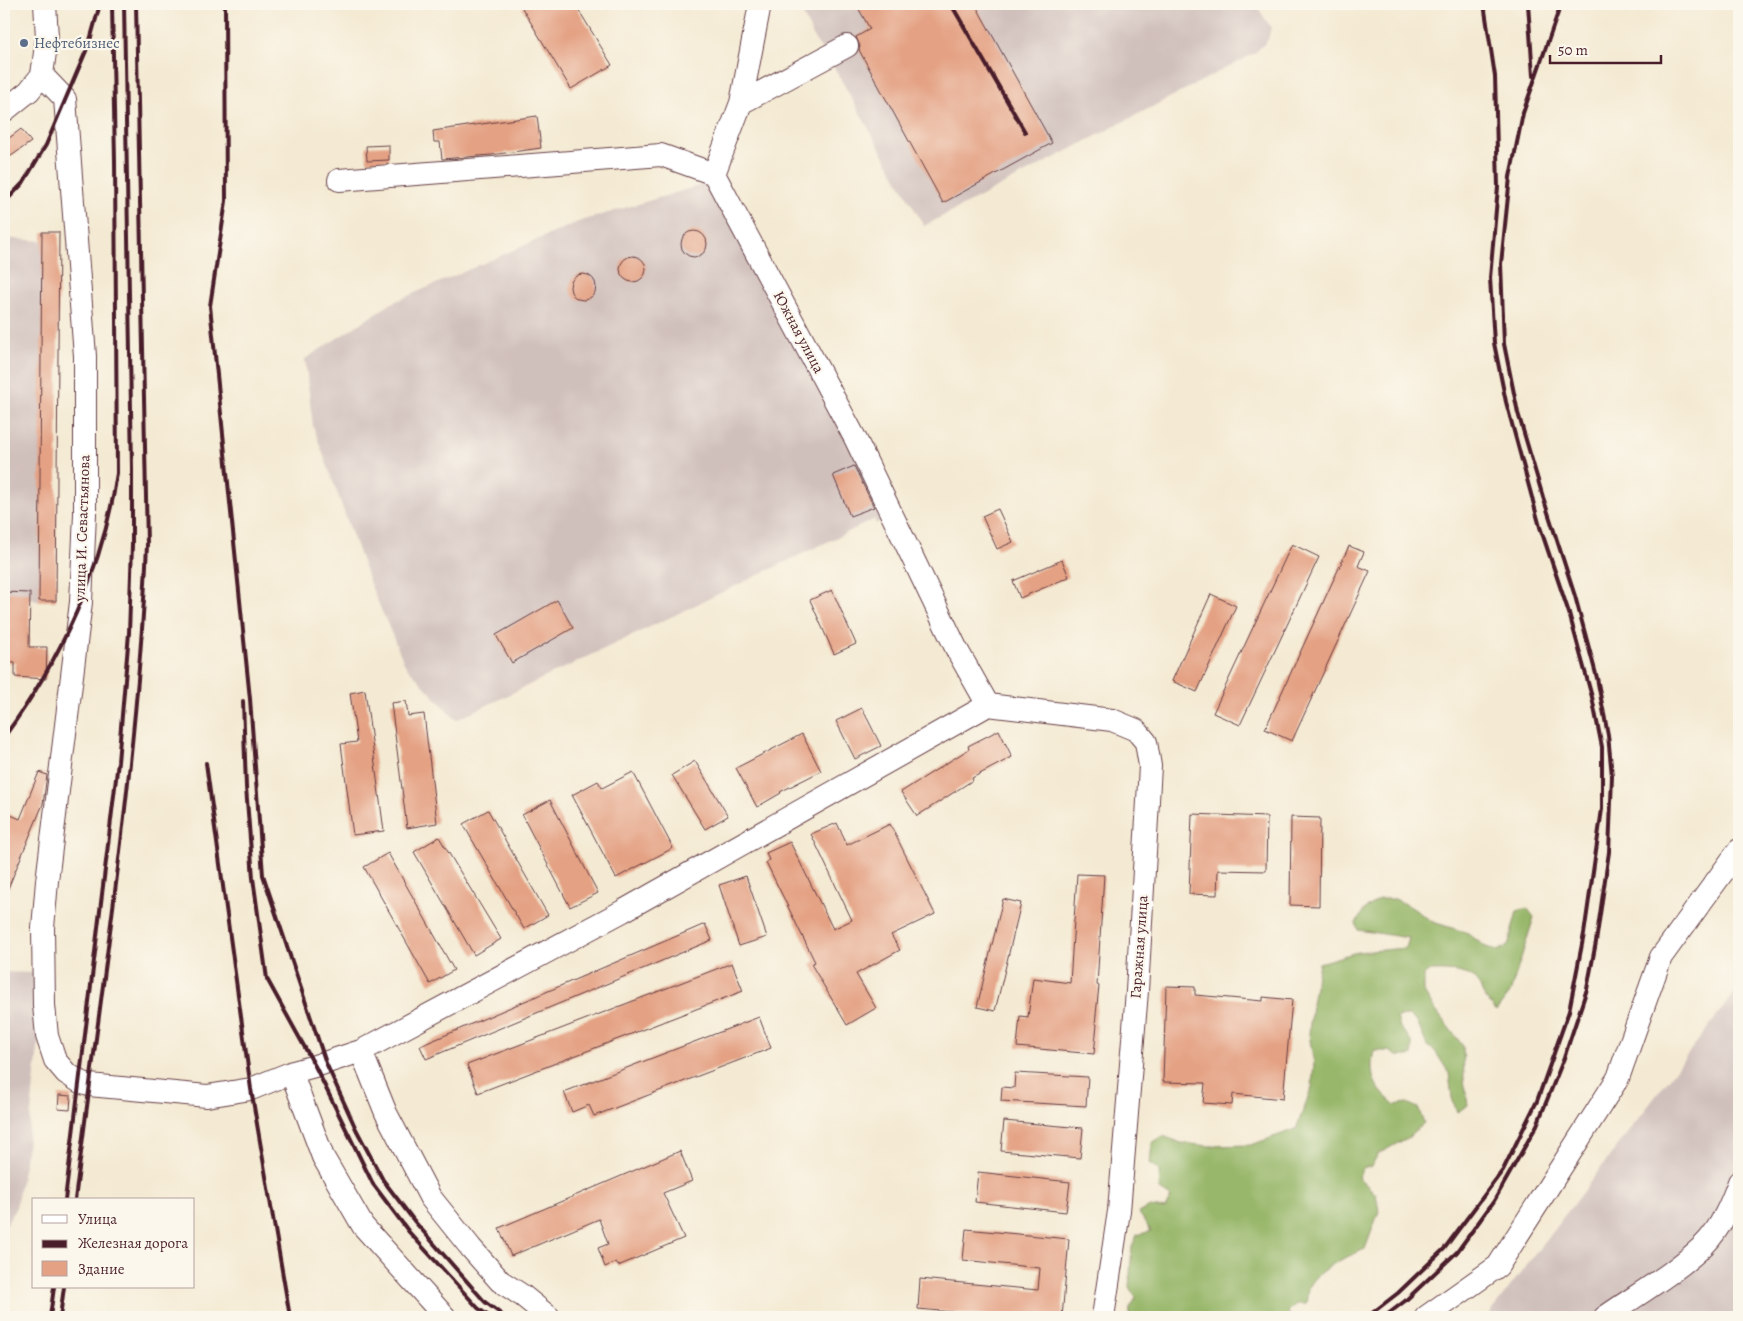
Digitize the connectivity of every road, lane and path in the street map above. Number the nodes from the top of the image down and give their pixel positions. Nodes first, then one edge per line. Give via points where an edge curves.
1 (45, 4) edge
2 (760, 4) edge
3 (847, 46) dead end
4 (42, 75) junction
5 (741, 103) junction
6 (4, 111) edge
7 (714, 174) junction
8 (339, 180) dead end
9 (988, 705) junction
10 (1739, 850) edge
11 (361, 1051) junction
12 (293, 1072) junction
13 (1739, 1182) edge
14 (445, 1317) edge
15 (549, 1317) edge
16 (1103, 1317) edge
17 (1426, 1317) edge
18 (1605, 1317) edge

1 - 4 street via 47,37
2 - 5 street
3 - 5 street
4 - 6 street via 29,91
4 - 12 street, улица И. Севастьянова via 65,99 84,356 81,602 43,928 47,1036 55,1060 66,1073 89,1085 207,1096 251,1089
5 - 7 street
7 - 8 street via 661,154
7 - 9 street, Южная улица via 855,438 957,650
9 - 11 street via 623,911
9 - 16 street, Гаражная улица via 1112,720 1136,730 1146,742 1150,766 1137,991 1119,1211
10 - 17 street via 1661,957 1618,1078 1498,1266
11 - 12 street
11 - 15 street via 386,1112 430,1197 500,1281
12 - 14 street via 323,1157 363,1226
13 - 18 street via 1728,1211 1705,1244

